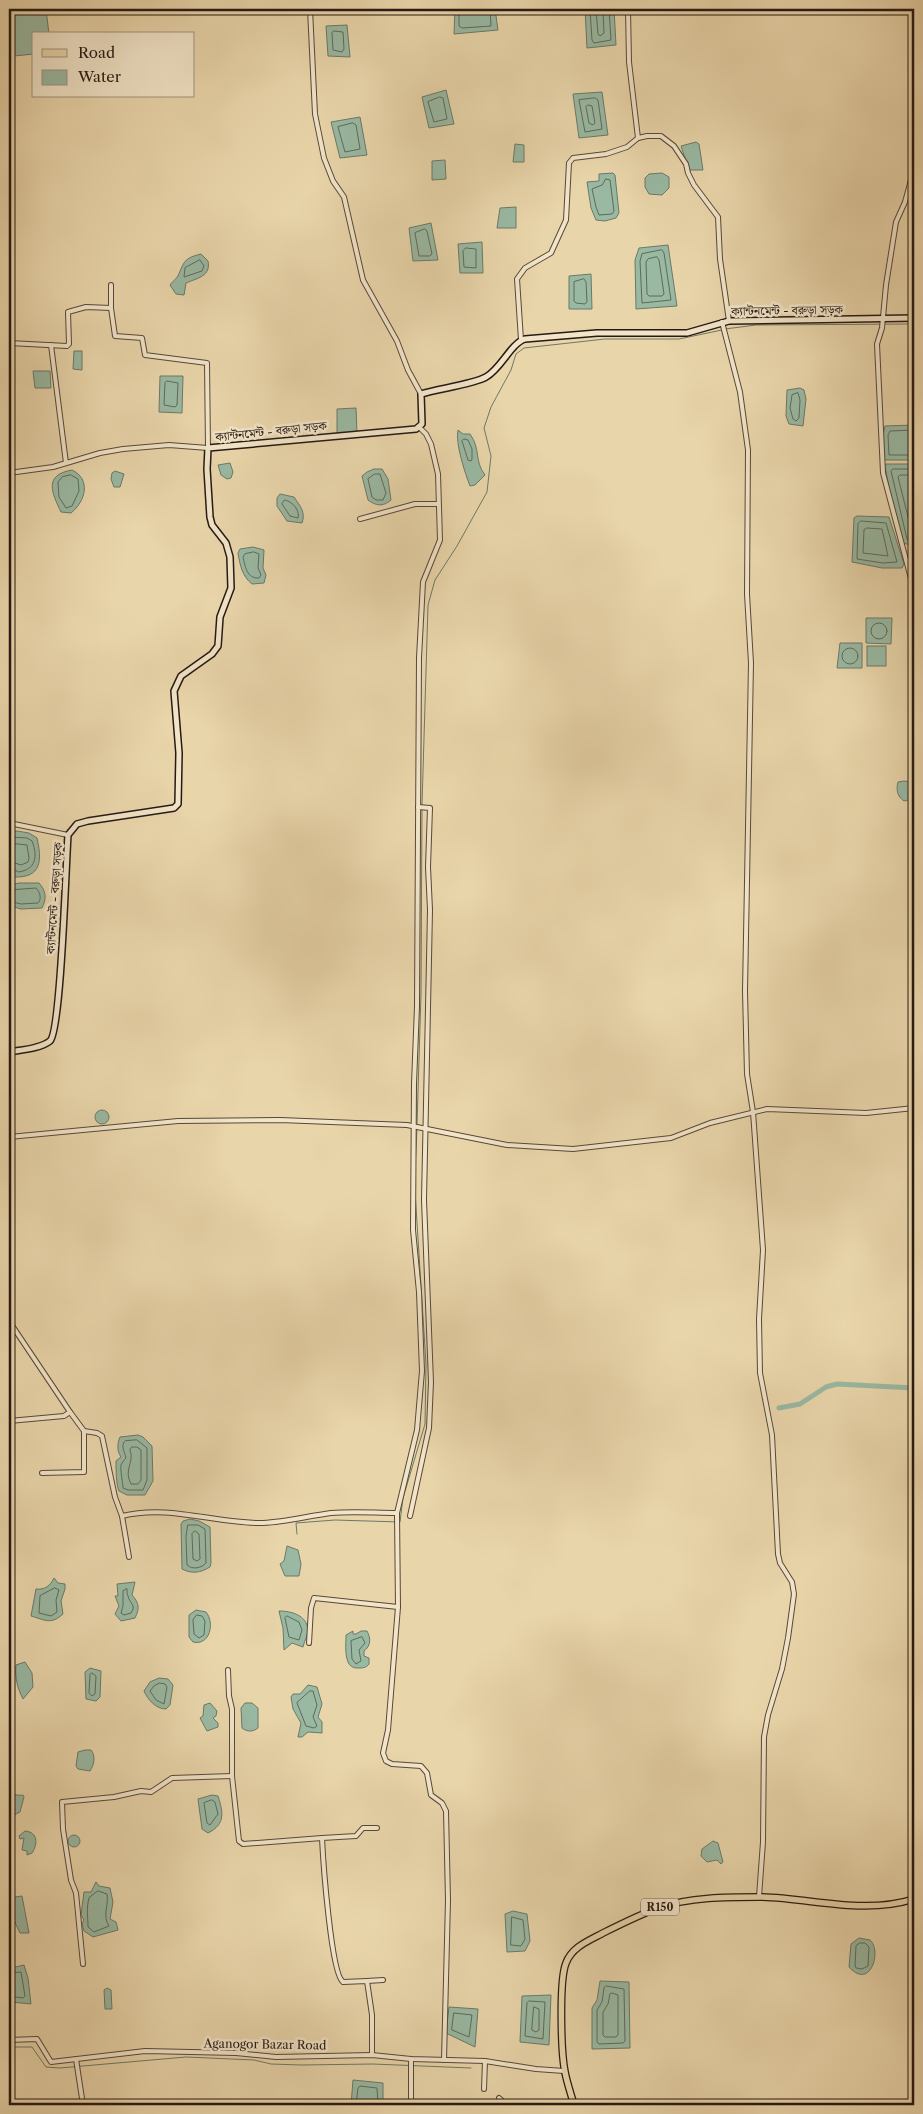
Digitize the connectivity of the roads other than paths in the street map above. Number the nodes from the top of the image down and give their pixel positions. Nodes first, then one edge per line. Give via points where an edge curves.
1 (310, 9) edge
2 (628, 9) edge
3 (638, 138) junction
4 (914, 169) edge
5 (111, 285) dead end
6 (111, 308) junction
7 (884, 318) junction
8 (914, 318) edge
9 (729, 321) junction
10 (722, 322) junction
11 (521, 340) junction
12 (9, 343) edge
13 (51, 345) junction
14 (421, 394) junction
15 (419, 427) junction
16 (208, 448) junction
17 (66, 463) junction
18 (9, 474) edge
19 (437, 504) junction
20 (360, 519) dead end
21 (914, 590) edge
22 (420, 807) junction
23 (9, 823) edge
24 (68, 835) junction
25 (9, 1052) edge
26 (914, 1108) edge
27 (753, 1112) junction
28 (414, 1127) junction
29 (423, 1128) junction
30 (9, 1137) edge
31 (9, 1321) edge
32 (70, 1412) junction
33 (9, 1421) edge
34 (84, 1431) junction
35 (42, 1473) dead end
36 (397, 1514) junction
37 (122, 1516) junction
38 (410, 1516) dead end
39 (129, 1558) dead end
40 (398, 1607) junction
41 (309, 1643) dead end
42 (228, 1670) dead end
43 (232, 1776) junction
44 (377, 1828) dead end
45 (322, 1838) junction
46 (759, 1897) junction
47 (914, 1899) edge
48 (83, 1964) dead end
49 (383, 1980) dead end
50 (367, 1982) junction
51 (9, 2040) edge
52 (372, 2055) junction
53 (444, 2060) junction
54 (77, 2061) junction
55 (485, 2061) junction
56 (411, 2062) junction
57 (564, 2071) junction
58 (484, 2089) dead end
59 (499, 2098) dead end
60 (83, 2105) edge
61 (411, 2105) edge
62 (507, 2105) edge
63 (574, 2105) edge

1 - 14 street via 315,114 324,158 344,197 363,280
2 - 3 street via 629,62
3 - 9 street via 661,136 674,146 694,185 718,217
3 - 11 street via 627,147 606,154 573,158 569,162 566,220 551,253 525,268 517,279
4 - 7 street via 896,222
5 - 6 street
6 - 13 street via 86,307 69,311 68,344 64,347
6 - 16 street via 114,336 142,338 145,355 208,363
7 - 8 main road, ক্যান্টনমেন্ট - বরুড়া সড়ক
7 - 9 main road, ক্যান্টনমেন্ট - বরুড়া সড়ক
7 - 21 street via 877,344 883,473
9 - 10 main road, ক্যান্টনমেন্ট - বরুড়া সড়ক
10 - 11 main road, ক্যান্টনমেন্ট - বরুড়া সড়ক via 688,333 597,333
10 - 27 street via 740,392 748,450 747,594 751,672 745,992 747,1074
11 - 14 main road via 487,377
12 - 13 street
13 - 17 street
14 - 15 main road via 423,419
15 - 16 main road, ক্যান্টনমেন্ট - বরুড়া সড়ক
15 - 19 street via 426,434 434,458 440,490
16 - 17 street via 169,445 123,449
16 - 24 main road, ক্যান্টনমেন্ট - বরুড়া সড়ক via 210,517 226,543 231,588 220,617 218,646 181,676 174,691 179,754 178,804 174,808 88,821 78,824
17 - 18 street
19 - 20 street via 415,504
19 - 22 street via 440,540 423,582 419,658
22 - 28 street
22 - 29 street via 430,808
23 - 24 street
24 - 25 main road, ক্যান্টনমেন্ট - বরুড়া সড়ক via 54,1034 50,1041 41,1045
26 - 27 street via 866,1113 788,1108
27 - 29 street via 710,1123 671,1138 574,1149 507,1145
27 - 46 street via 763,1250 760,1374 772,1435 778,1554 792,1582 794,1594 788,1638 764,1737
28 - 29 street
28 - 30 street via 280,1120 178,1121
28 - 36 street via 413,1230 422,1371 418,1430
29 - 38 street via 431,1382 429,1428
31 - 32 street
32 - 33 street
32 - 34 street
34 - 35 street via 84,1472
34 - 37 street via 97,1432 102,1436
36 - 37 street via 347,1512 264,1523 230,1522 164,1512
36 - 40 street
37 - 39 street
40 - 41 street via 314,1598
40 - 53 street via 388,1730 383,1753 386,1761 392,1764 421,1766 427,1772 431,1795 442,1802 446,1811 448,1900
42 - 43 street via 232,1709
43 - 45 street via 241,1843
43 - 48 street via 172,1778 151,1792 140,1790 114,1797 62,1802
44 - 45 street via 363,1828 356,1836
45 - 50 street via 337,1975 343,1982
46 - 47 main road, R150 via 881,1906
46 - 57 main road, R150 via 681,1902 660,1908 617,1926 574,1950 566,1962 561,1988
49 - 50 street
50 - 52 street via 372,2015
51 - 54 street, Aganogor Bazar Road via 37,2040 51,2062
52 - 54 street, Aganogor Bazar Road via 276,2057 145,2052
52 - 56 street, Aganogor Bazar Road
53 - 55 street, Aganogor Bazar Road
53 - 56 street, Aganogor Bazar Road
54 - 60 street
55 - 57 street, Aganogor Bazar Road
55 - 58 street
56 - 61 street
57 - 63 main road, R150
59 - 62 street

